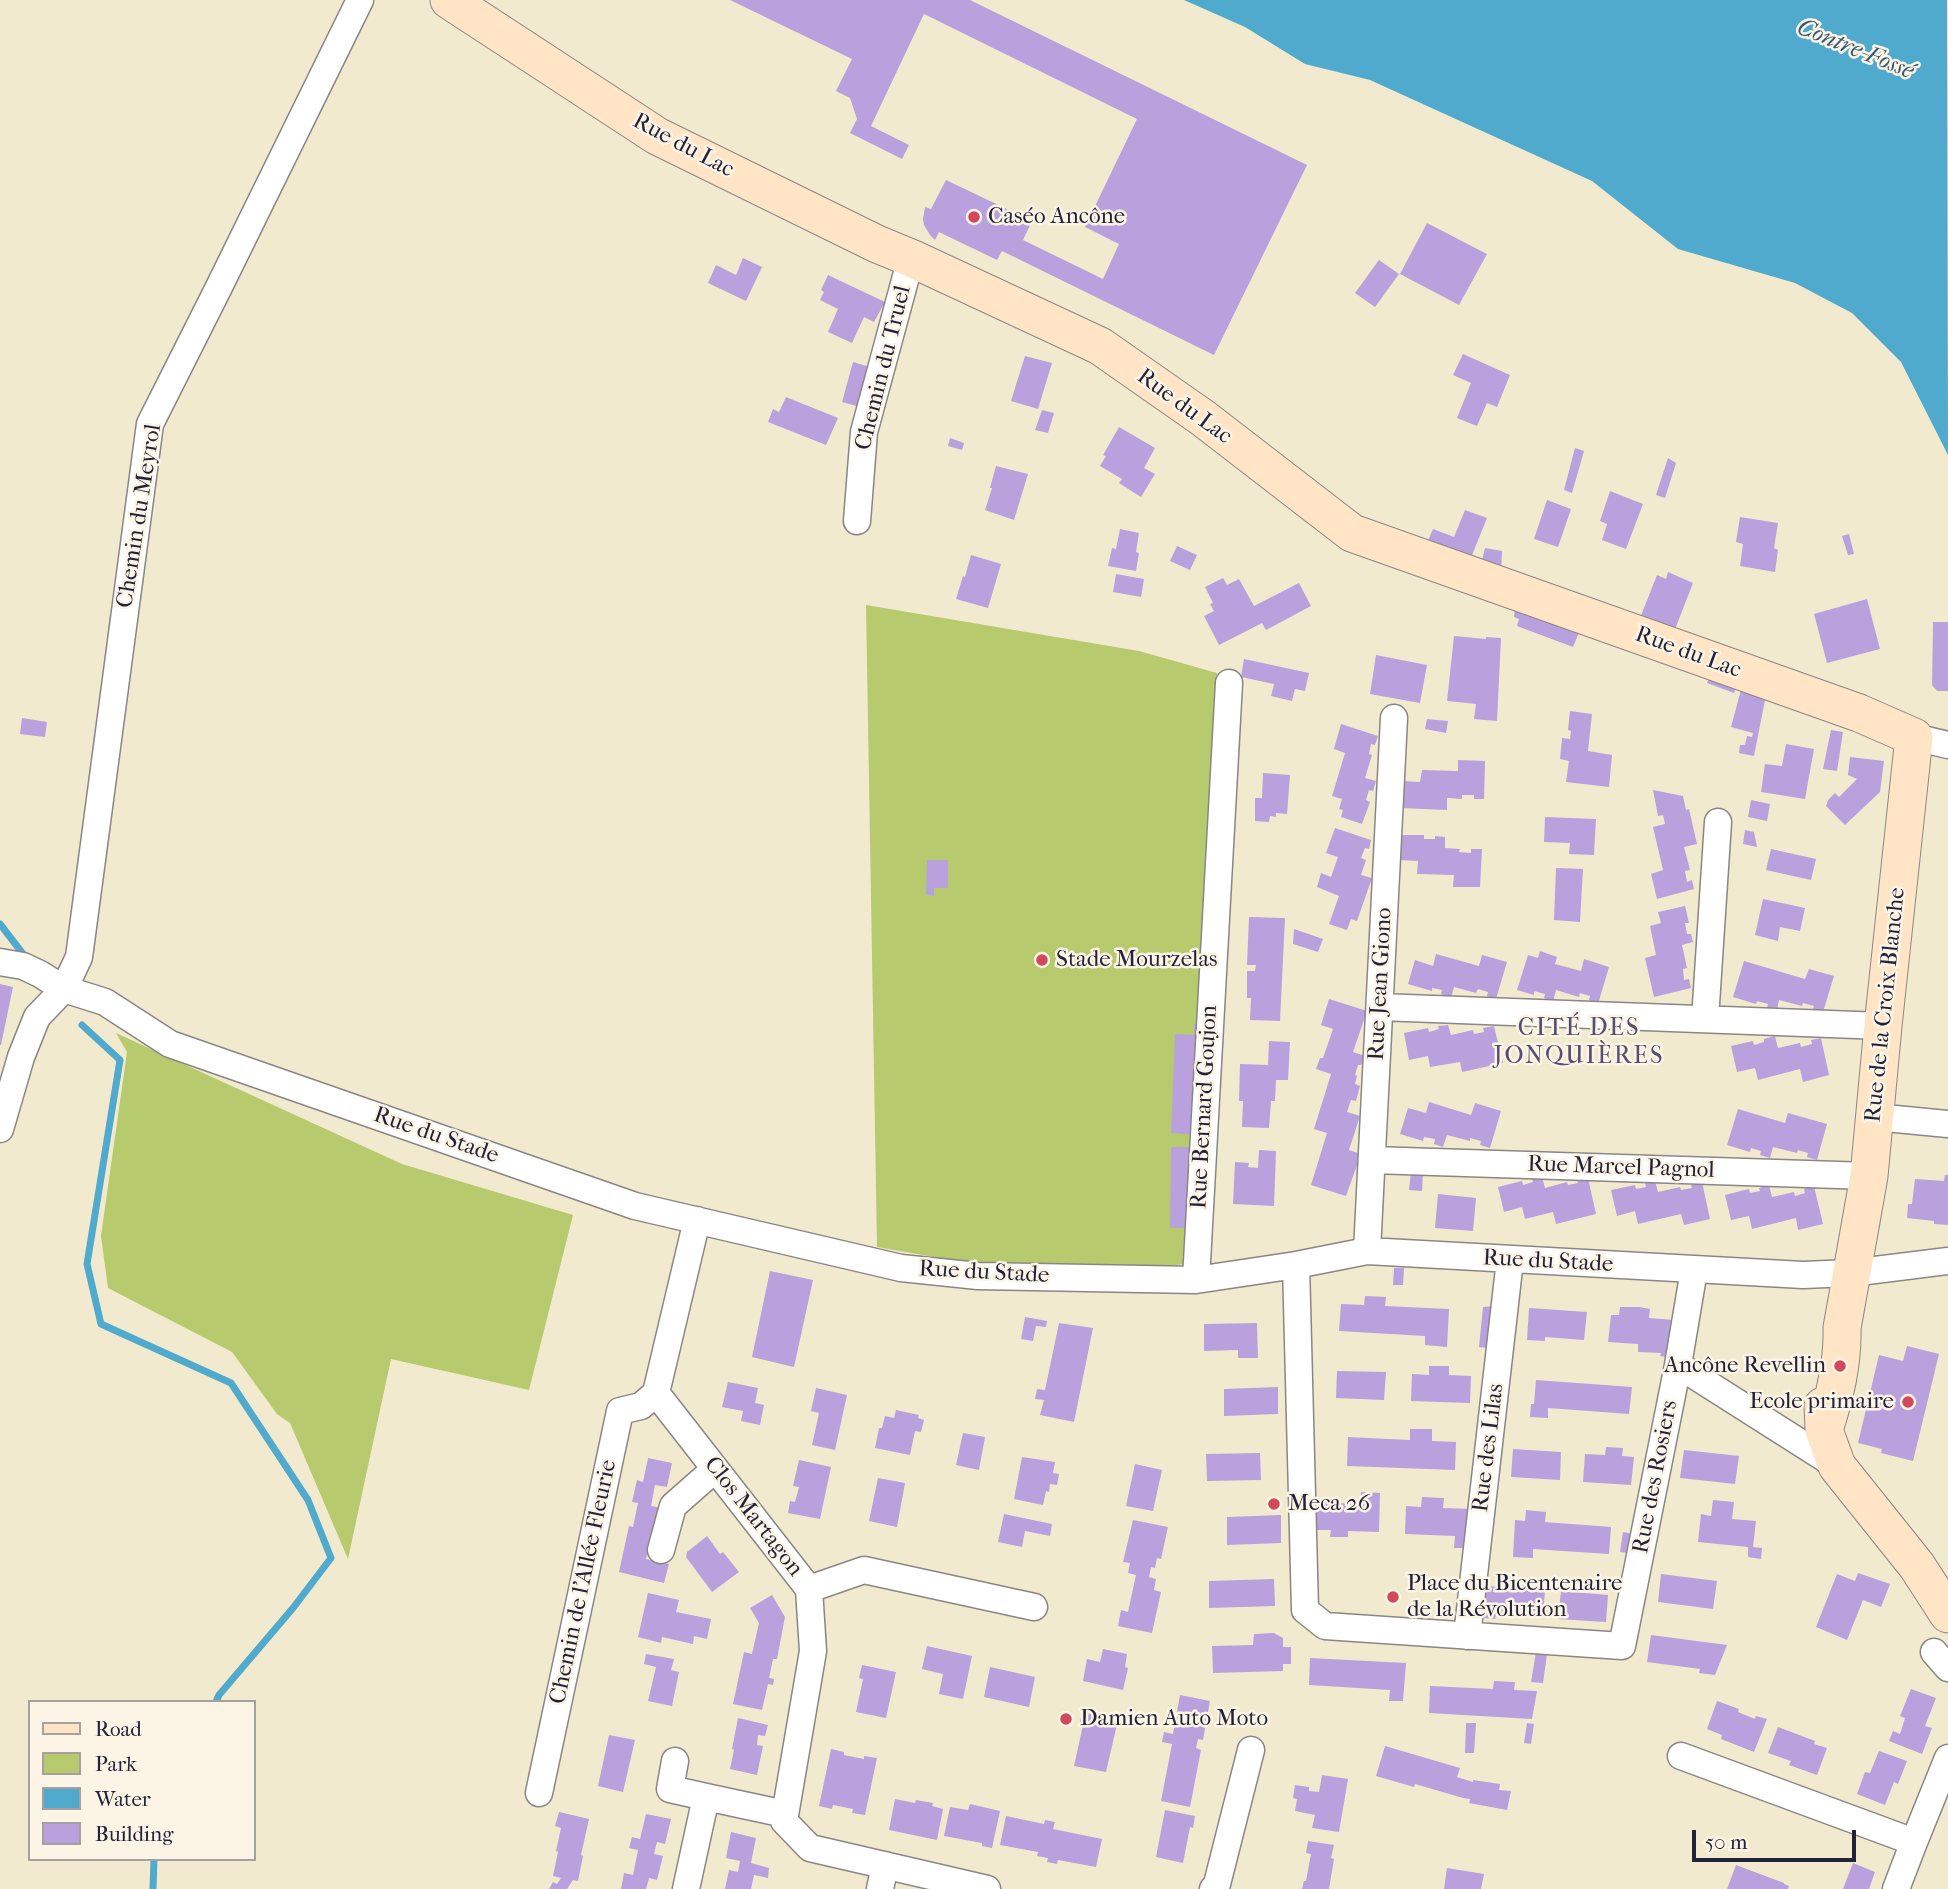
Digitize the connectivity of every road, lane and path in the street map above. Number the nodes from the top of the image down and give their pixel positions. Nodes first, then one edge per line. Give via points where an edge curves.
1 (360, 0) edge
2 (449, 0) edge
3 (911, 258) junction
4 (857, 521) dead end
5 (1229, 682) dead end
6 (1394, 718) dead end
7 (1931, 741) edge
8 (1718, 822) dead end
9 (0, 962) edge
10 (64, 989) junction
11 (1380, 1007) junction
12 (1704, 1019) junction
13 (1884, 1026) junction
14 (1875, 1117) junction
15 (1948, 1124) edge
16 (0, 1129) edge
17 (1372, 1160) junction
18 (1870, 1175) junction
19 (697, 1220) junction
20 (1367, 1251) junction
21 (1510, 1260) junction
22 (1948, 1261) edge
23 (1296, 1265) junction
24 (1694, 1270) junction
25 (1851, 1273) junction
26 (1196, 1280) junction
27 (1678, 1365) junction
28 (656, 1393) junction
29 (1837, 1466) junction
30 (715, 1469) junction
31 (661, 1550) dead end
32 (809, 1589) junction
33 (1034, 1607) dead end
34 (1948, 1614) edge
35 (1467, 1636) junction
36 (1251, 1750) dead end
37 (1681, 1756) dead end
38 (1948, 1758) edge
39 (674, 1762) dead end
40 (539, 1793) dead end
41 (706, 1797) junction
42 (785, 1814) junction
43 (1914, 1842) junction
44 (883, 1877) edge
45 (686, 1889) edge
46 (988, 1889) edge
47 (1213, 1889) edge
48 (1896, 1889) edge

1 - 10 street, Chemin du Meyrol via 150,424 79,957
2 - 3 street, Rue du Lac via 657,136
3 - 4 street, Chemin du Truel via 864,432
3 - 7 street, Rue du Lac via 1100,346 1203,418 1352,533
5 - 26 street, Rue Bernard Goujon
6 - 11 street, Rue Jean Giono
7 - 13 street, Rue de la Croix Blanche
8 - 12 street
9 - 10 street, Rue du Stade via 23,966
10 - 16 street, Chemin du Meyrol via 37,1017
10 - 19 street, Rue du Stade via 106,1002 170,1044 635,1206
11 - 12 street
11 - 17 street, Rue Jean Giono
12 - 13 street
13 - 14 street, Rue de la Croix Blanche
14 - 15 street
14 - 18 street, Rue de la Croix Blanche
17 - 18 street, Rue Marcel Pagnol
17 - 20 street, Rue Jean Giono
18 - 25 street, Rue de la Croix Blanche
19 - 26 street, Rue du Stade via 901,1268 978,1276
19 - 28 street
20 - 21 street, Rue du Stade
20 - 23 street, Rue du Stade
21 - 24 street, Rue du Stade
21 - 35 street, Rue des Lilas
22 - 25 street, Rue du Stade
23 - 26 street, Rue du Stade
23 - 35 street, Rue des Rosiers via 1305,1610 1325,1626
24 - 25 street, Rue du Stade
24 - 27 street, Rue des Rosiers
25 - 29 street, Rue de la Croix Blanche via 1840,1366 1824,1430
27 - 29 street
27 - 35 street, Rue des Rosiers via 1622,1646
28 - 30 street, Clos Martagon
28 - 40 street, Chemin de l'Allée Fleurie via 641,1406 620,1411
29 - 34 street via 1917,1566
30 - 31 street via 673,1506
30 - 32 street, Clos Martagon
32 - 33 street via 864,1570
32 - 42 street, Clos Martagon via 813,1651
36 - 47 street
37 - 43 street
38 - 43 street
39 - 41 street via 670,1788
41 - 42 street
41 - 45 street
42 - 44 street via 784,1821 810,1848
43 - 48 street
44 - 46 street

